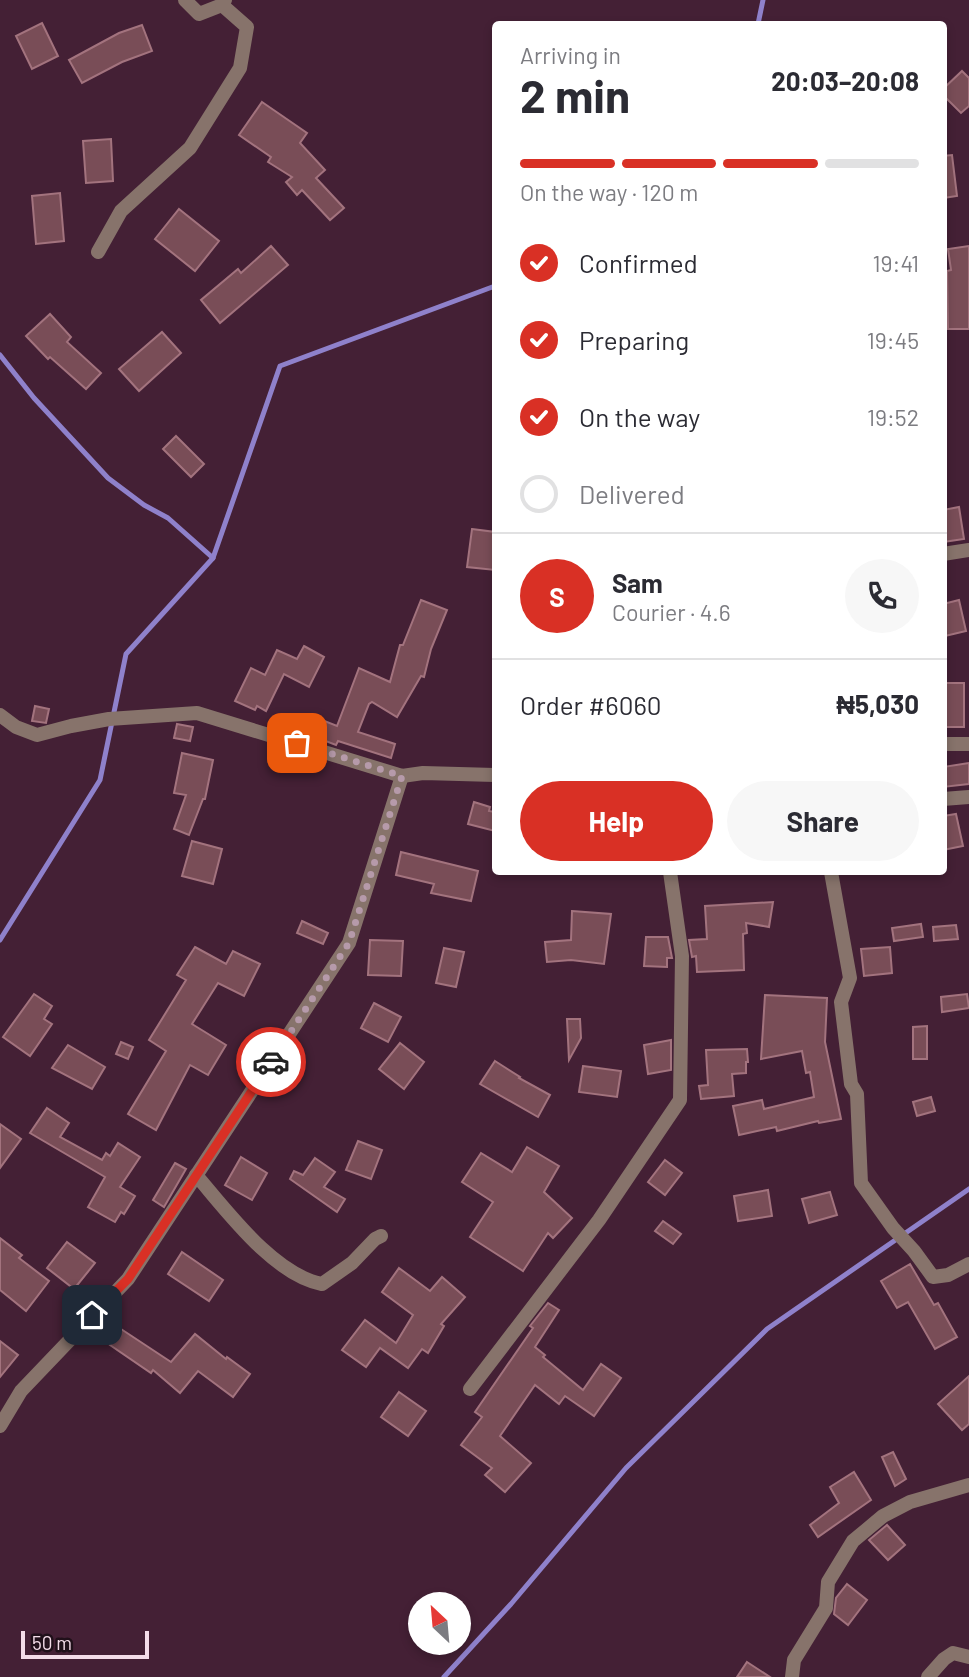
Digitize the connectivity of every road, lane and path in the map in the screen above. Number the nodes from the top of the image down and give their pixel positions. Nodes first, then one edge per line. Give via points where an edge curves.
1 (185, 0) edge
2 (223, 2) edge
3 (99, 252) dead end
4 (969, 550) edge
5 (947, 554) edge
6 (0, 715) edge
7 (947, 744) edge
8 (969, 744) edge
9 (492, 775) edge
10 (402, 776) junction
11 (969, 797) edge
12 (947, 799) edge
13 (670, 875) edge
14 (832, 875) edge
15 (196, 1175) junction
16 (381, 1236) dead end
17 (969, 1264) edge
18 (470, 1389) dead end
19 (0, 1426) edge
20 (969, 1485) edge
21 (969, 1657) edge
22 (792, 1677) edge
23 (928, 1677) edge

1 - 2 street via 199,14
2 - 3 street via 247,27 240,68 190,148 121,211
4 - 5 street
6 - 10 street via 37,735 109,719 197,713
7 - 8 street
9 - 10 street
10 - 15 street via 349,943
11 - 12 street
13 - 18 street via 682,956 680,1100 599,1220
14 - 17 street via 850,978 841,1002 851,1084 857,1094 860,1183 933,1277
15 - 16 street via 258,1245 307,1281 322,1284
15 - 19 street via 128,1279 21,1391
20 - 22 street via 910,1502 883,1516 853,1541 828,1582 826,1608 794,1660
21 - 23 street via 953,1653

